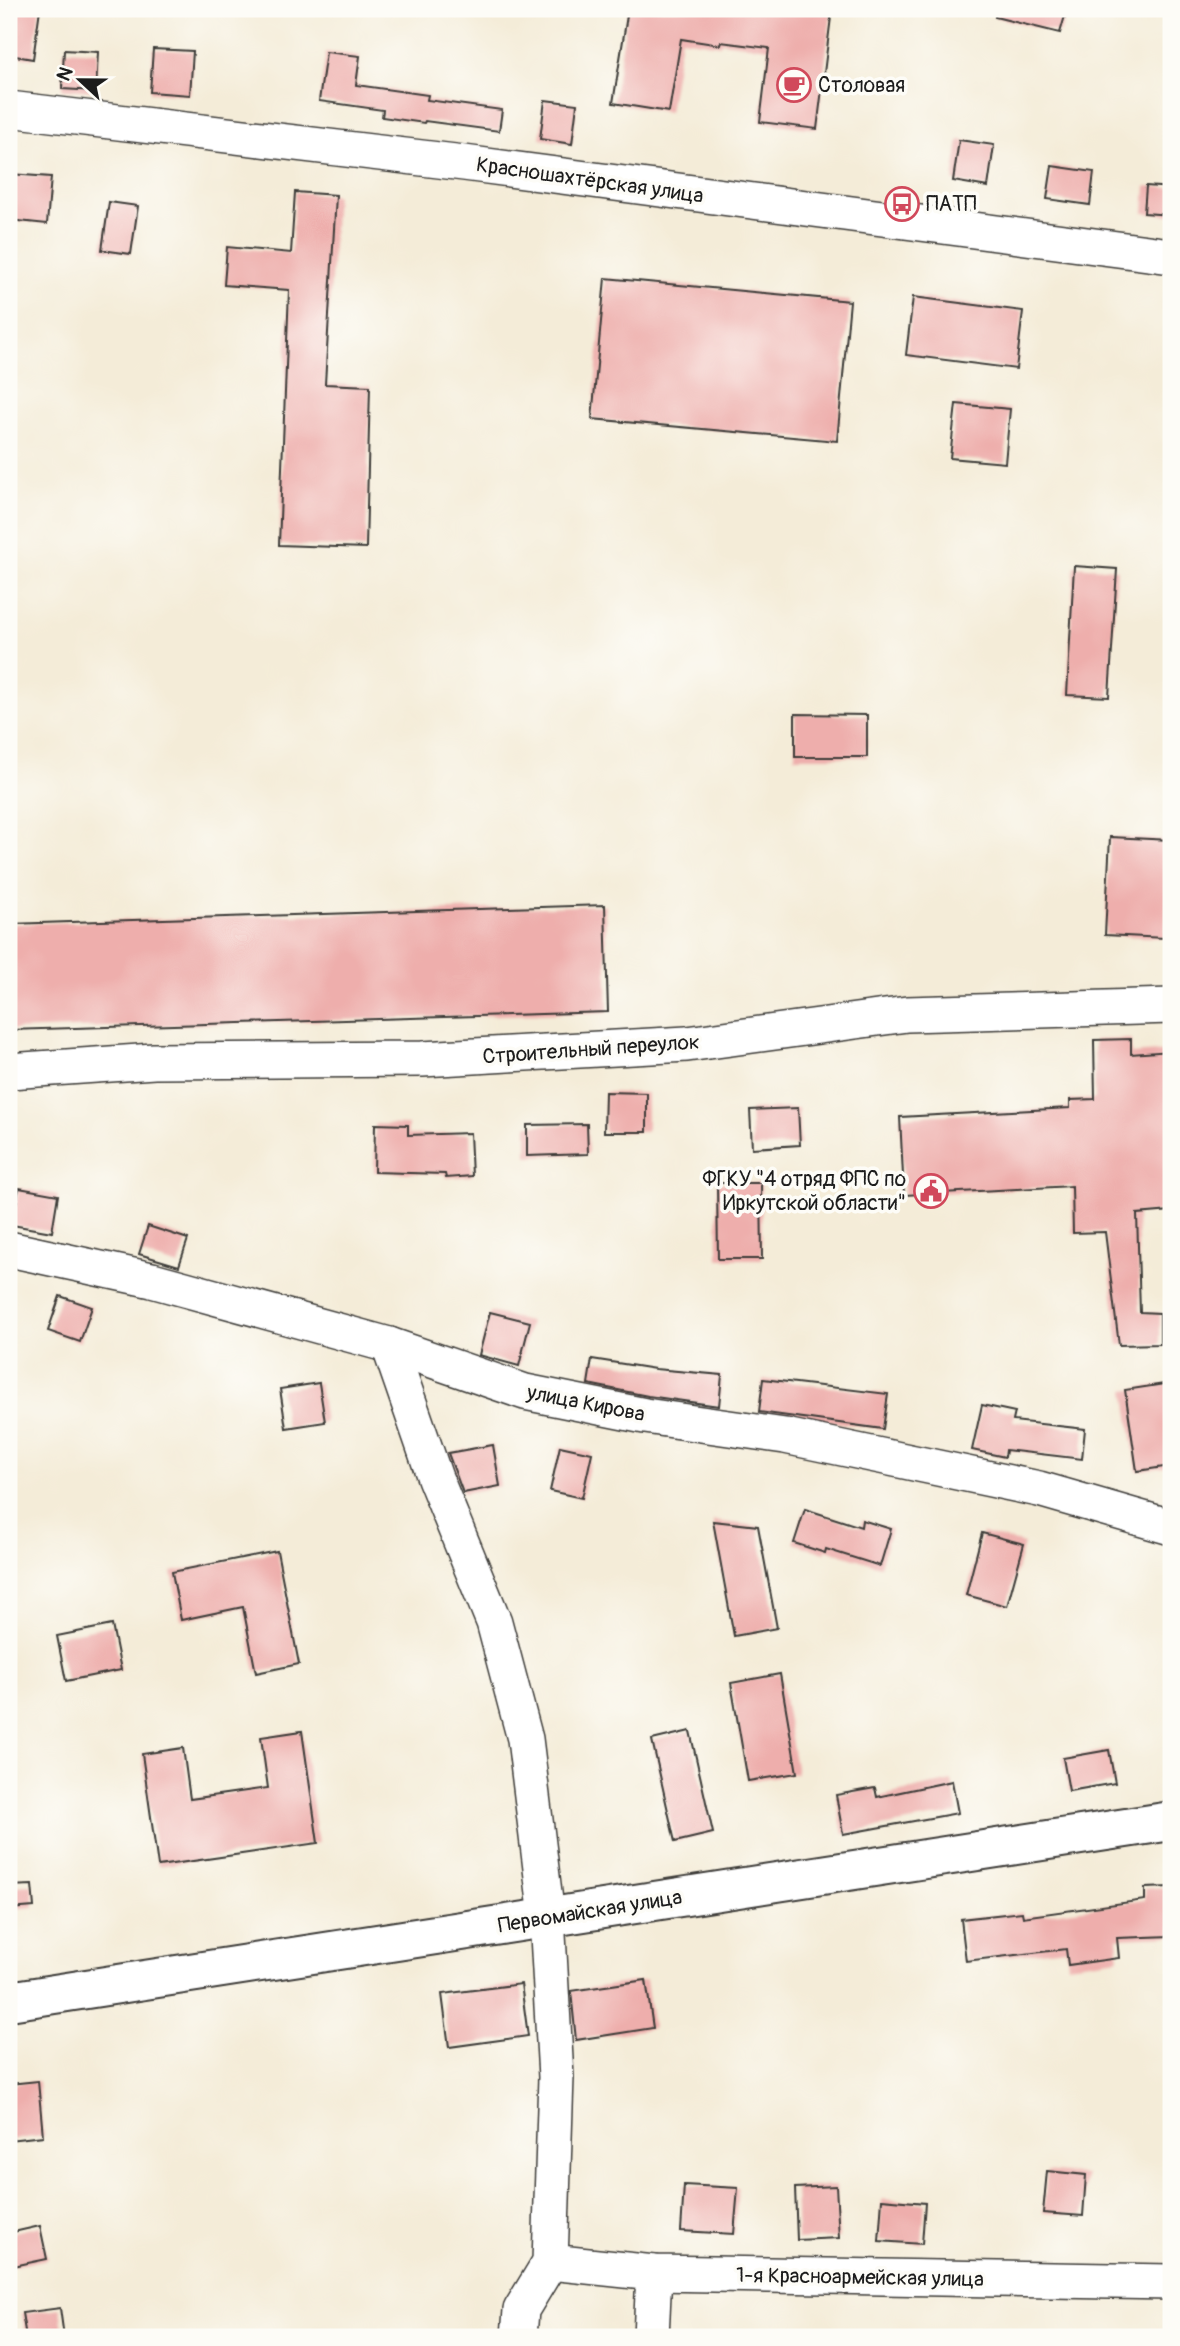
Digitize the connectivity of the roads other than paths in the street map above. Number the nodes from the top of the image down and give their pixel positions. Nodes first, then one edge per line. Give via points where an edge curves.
1 (9, 109) edge
2 (1171, 256) edge
3 (1171, 1006) edge
4 (9, 1070) edge
5 (9, 1249) edge
6 (389, 1345) junction
7 (1171, 1527) edge
8 (1171, 1821) edge
9 (547, 1917) junction
10 (9, 2001) edge
11 (550, 2262) junction
12 (654, 2273) junction
13 (1171, 2282) edge
14 (519, 2337) edge
15 (651, 2337) edge

1 - 2 street, Красношахтёрская улица via 464,163
3 - 4 street, Строительный переулок via 907,1014 687,1044 464,1057 155,1060
5 - 6 street, улица Кирова via 152,1280
6 - 7 street, улица Кирова via 525,1392 645,1416 785,1436 1012,1483
6 - 9 street via 435,1478 494,1622 525,1739
8 - 9 main road, Первомайская улица
9 - 10 main road, Первомайская улица
9 - 11 street via 556,2077
11 - 12 street, 1-я Красноармейская улица
11 - 14 street via 522,2311
12 - 13 street, 1-я Красноармейская улица
12 - 15 street

